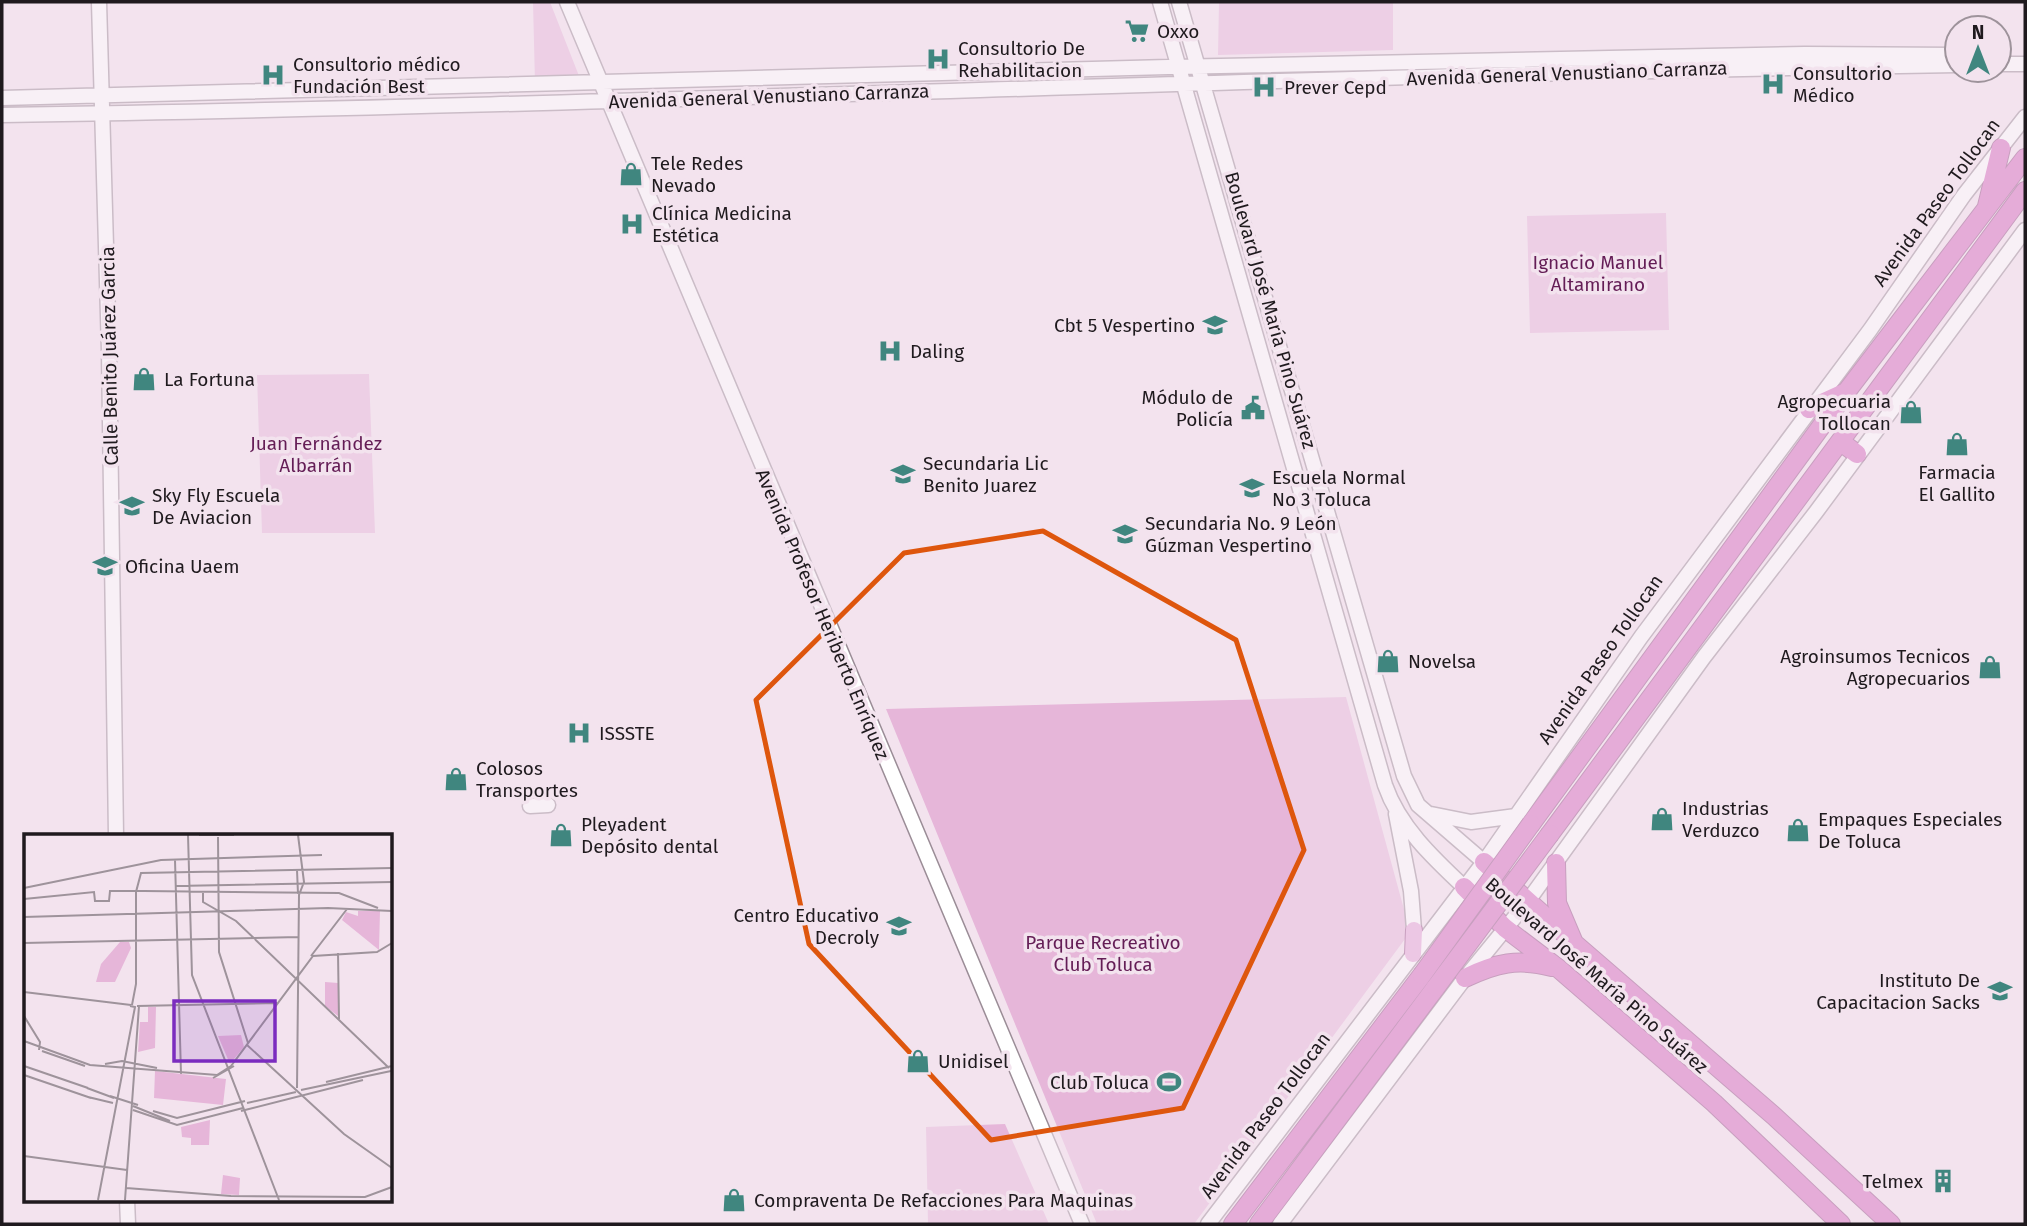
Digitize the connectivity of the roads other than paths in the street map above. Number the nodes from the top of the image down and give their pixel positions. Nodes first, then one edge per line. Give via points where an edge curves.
1 (99, 2) edge
2 (567, 2) edge
3 (1160, 2) edge
4 (1179, 2) edge
5 (1943, 55) edge
6 (1943, 65) edge
7 (1179, 66) junction
8 (1198, 66) junction
9 (600, 82) junction
10 (1203, 83) junction
11 (1184, 84) junction
12 (2, 98) edge
13 (102, 98) junction
14 (607, 102) junction
15 (103, 114) junction
16 (2, 115) edge
17 (2025, 117) edge
18 (2001, 148) junction
19 (2025, 158) edge
20 (2025, 191) edge
21 (1985, 213) junction
22 (2025, 230) edge
23 (1847, 391) junction
24 (1810, 409) junction
25 (1841, 442) junction
26 (1857, 454) junction
27 (548, 805) dead end
28 (530, 806) dead end
29 (1395, 809) junction
30 (1425, 812) junction
31 (1523, 816) junction
32 (116, 834) edge
33 (1559, 859) junction
34 (1484, 862) junction
35 (1464, 887) junction
36 (1528, 901) junction
37 (1505, 928) junction
38 (1421, 933) junction
39 (1574, 943) junction
40 (1413, 954) joint
41 (1559, 969) junction
42 (1471, 971) junction
43 (1429, 981) junction
44 (127, 1202) edge
45 (128, 1224) edge
46 (1082, 1224) edge
47 (1208, 1224) edge
48 (1233, 1224) edge
49 (1259, 1224) edge
50 (1280, 1224) edge
51 (1841, 1224) edge
52 (1891, 1224) edge

1 - 13 main road, Calle Benito Juárez Garcia
2 - 9 main road, Avenida Profesor Heriberto Enríquez
3 - 7 main road, Boulevard José María Pino Suárez
4 - 8 main road, Boulevard José María Pino Suárez
5 - 8 main road, Avenida General Venustiano Carranza
6 - 10 main road, Avenida General Venustiano Carranza
7 - 8 main road, Avenida General Venustiano Carranza
7 - 9 main road, Avenida General Venustiano Carranza
7 - 11 main road, Boulevard José María Pino Suárez
8 - 10 main road, Boulevard José María Pino Suárez
9 - 13 main road, Avenida General Venustiano Carranza
9 - 14 main road, Avenida Profesor Heriberto Enríquez
10 - 11 main road, Avenida General Venustiano Carranza
10 - 30 main road, Boulevard José María Pino Suárez via 1405,776
11 - 14 main road, Avenida General Venustiano Carranza
11 - 29 main road, Boulevard José María Pino Suárez
12 - 13 main road, Avenida General Venustiano Carranza
13 - 15 main road, Calle Benito Juárez Garcia
14 - 15 main road, Avenida General Venustiano Carranza
14 - 46 main road, Avenida Profesor Heriberto Enríquez
15 - 16 main road, Avenida General Venustiano Carranza
15 - 32 main road, Calle Benito Juárez Garcia
17 - 18 main road, Avenida Paseo Tollocan
18 - 21 highway
18 - 24 main road, Avenida Paseo Tollocan
19 - 21 highway, Avenida Paseo Tollocan
20 - 25 highway, Avenida Paseo Tollocan
21 - 23 highway, Avenida Paseo Tollocan
22 - 26 main road
23 - 24 highway
23 - 31 highway, Avenida Paseo Tollocan
24 - 31 main road, Avenida Paseo Tollocan via 1641,637
25 - 26 highway
25 - 43 highway, Avenida Paseo Tollocan, bridge via 1550,834
26 - 33 main road
27 - 28 main road
29 - 35 main road, Boulevard José María Pino Suárez
29 - 38 main road
30 - 31 main road via 1471,822
30 - 34 main road, Boulevard José María Pino Suárez
31 - 33 main road via 1517,832 1521,845 1539,857
31 - 34 main road, Avenida Paseo Tollocan
31 - 43 highway, Avenida Paseo Tollocan, bridge
33 - 36 main road
33 - 39 highway via 1557,903
34 - 35 main road, Avenida Paseo Tollocan
34 - 36 highway, Boulevard José María Pino Suárez
35 - 37 highway, Boulevard José María Pino Suárez
35 - 38 main road, Avenida Paseo Tollocan
36 - 37 main road
36 - 39 highway, Boulevard José María Pino Suárez
37 - 41 highway, Boulevard José María Pino Suárez
37 - 42 main road
38 - 40 main road
38 - 42 main road via 1447,929 1465,934 1476,948
39 - 52 highway, Boulevard José María Pino Suárez
40 - 47 main road, Avenida Paseo Tollocan
41 - 42 highway via 1509,961
41 - 51 highway, Boulevard José María Pino Suárez via 1714,1103
42 - 50 main road
43 - 48 highway, Avenida Paseo Tollocan
43 - 49 highway, Avenida Paseo Tollocan
44 - 45 main road

